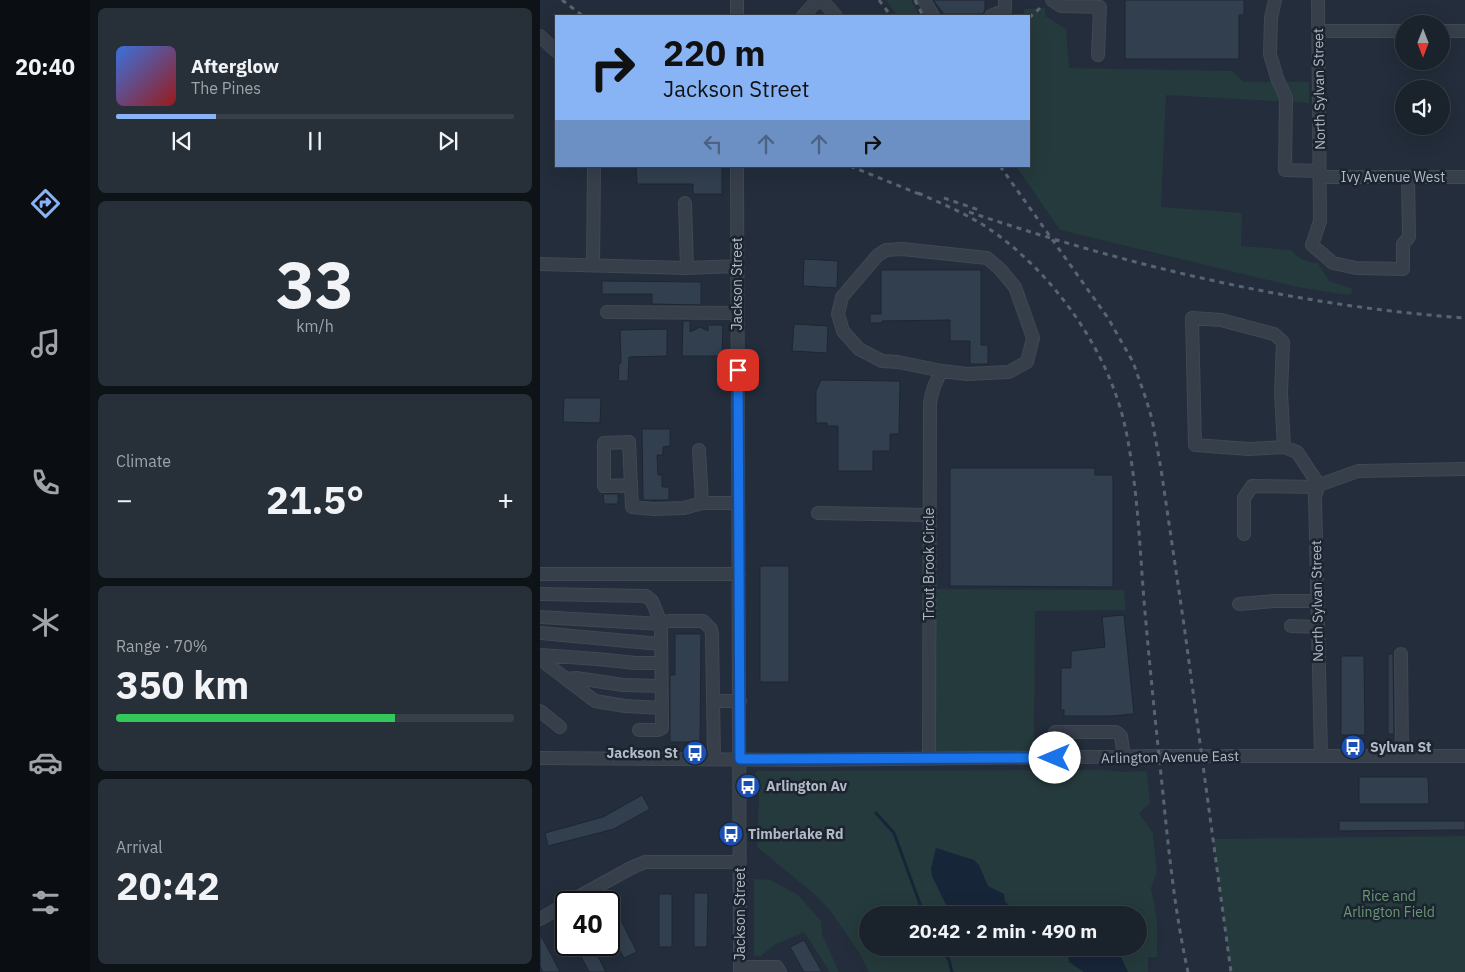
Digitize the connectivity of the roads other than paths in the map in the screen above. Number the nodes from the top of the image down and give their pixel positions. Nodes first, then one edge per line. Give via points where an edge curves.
1 (737, 0) edge
2 (822, 0) edge
3 (924, 0) edge
4 (1005, 0) edge
5 (1052, 0) edge
6 (1275, 0) edge
7 (1318, 0) edge
8 (736, 15) edge
9 (804, 15) edge
10 (835, 15) edge
11 (932, 15) edge
12 (993, 15) edge
13 (1318, 31) junction
14 (1395, 31) edge
15 (1450, 31) edge
16 (1465, 31) edge
17 (540, 36) edge
18 (555, 50) edge
19 (1098, 56) dead end
20 (594, 167) edge
21 (736, 167) edge
22 (1320, 174) junction
23 (1408, 177) junction
24 (1465, 177) edge
25 (685, 202) dead end
26 (540, 264) edge
27 (593, 265) junction
28 (737, 266) junction
29 (687, 268) junction
30 (607, 312) dead end
31 (737, 313) junction
32 (942, 371) junction
33 (1284, 447) junction
34 (699, 450) dead end
35 (1465, 469) edge
36 (631, 485) dead end
37 (1319, 486) junction
38 (702, 503) junction
39 (738, 503) junction
40 (818, 513) dead end
41 (930, 516) junction
42 (1244, 534) dead end
43 (540, 574) edge
44 (738, 574) junction
45 (540, 594) edge
46 (1317, 601) junction
47 (1239, 604) dead end
48 (540, 617) edge
49 (661, 624) junction
50 (1291, 626) dead end
51 (1318, 627) junction
52 (540, 633) edge
53 (660, 644) junction
54 (1401, 654) dead end
55 (540, 657) edge
56 (661, 663) junction
57 (566, 679) junction
58 (661, 686) junction
59 (714, 700) junction
60 (740, 701) junction
61 (662, 708) junction
62 (540, 711) edge
63 (560, 726) dead end
64 (639, 730) dead end
65 (1321, 756) junction
66 (1402, 756) junction
67 (1465, 756) edge
68 (1124, 757) junction
69 (540, 758) edge
70 (714, 758) junction
71 (1055, 758) junction
72 (740, 759) junction
73 (929, 760) junction
74 (740, 862) junction
75 (589, 891) edge
76 (555, 910) edge
77 (540, 919) edge
78 (740, 970) edge
79 (780, 972) edge

1 - 8 street
2 - 9 street
2 - 10 street
3 - 11 street
4 - 12 street via 1005,10
5 - 19 street via 1061,6 1100,7
6 - 22 street, Ivy Avenue West via 1270,54 1286,98 1285,170
7 - 13 street, North Sylvan Street
13 - 14 street
13 - 22 street, North Sylvan Street
15 - 16 street
17 - 18 street
20 - 27 street
21 - 28 street, Jackson Street
22 - 23 street, Ivy Avenue West
22 - 23 street, North Sylvan Street via 1320,221 1312,245 1333,263 1356,268 1403,269 1403,244 1409,237
23 - 24 street, Ivy Avenue West
25 - 29 street
26 - 27 street
27 - 29 street
28 - 29 street
28 - 31 street, Jackson Street
30 - 31 street
31 - 39 street, Jackson Street
32 - 32 street via 966,374 1009,372 1027,362 1033,338 1016,287 986,258 886,250 866,267 842,297 838,314 842,331 859,349 882,361
32 - 41 street, Trout Brook Circle via 931,392 930,403
33 - 33 street via 1283,342 1274,334 1221,320 1192,318 1195,445 1249,449
33 - 37 street via 1297,452
34 - 38 street
35 - 37 street via 1358,471
36 - 38 street via 632,507 684,508
37 - 42 street via 1252,486 1244,498
37 - 46 street, North Sylvan Street via 1316,496
38 - 39 street
39 - 44 street, Jackson Street
40 - 41 street
41 - 73 street, Trout Brook Circle
43 - 44 street
44 - 60 street, Jackson Street
45 - 49 street via 646,596 652,601
46 - 47 street via 1275,600
46 - 51 street, North Sylvan Street
48 - 49 street
49 - 53 street
49 - 59 street via 700,621 711,629
50 - 51 street
51 - 65 street, North Sylvan Street
52 - 53 street
53 - 56 street
54 - 66 street
55 - 56 street
55 - 57 street
56 - 58 street
57 - 58 street
57 - 61 street via 595,701
58 - 61 street
59 - 60 street
59 - 70 street
60 - 72 street, Jackson Street
61 - 64 street via 660,729
62 - 63 street
65 - 66 street, Arlington Avenue East
65 - 68 street, Arlington Avenue East
66 - 67 street, Arlington Avenue East
68 - 71 street, Arlington Avenue East
68 - 71 street via 1121,736 1116,732 1055,732
69 - 70 street, Arlington Avenue East
70 - 72 street, Arlington Avenue East
71 - 73 street, Arlington Avenue East
72 - 73 street, Arlington Avenue East
72 - 74 street, Jackson Street
74 - 75 street via 645,862
74 - 78 street, Jackson Street
76 - 77 street
78 - 79 street via 777,967

